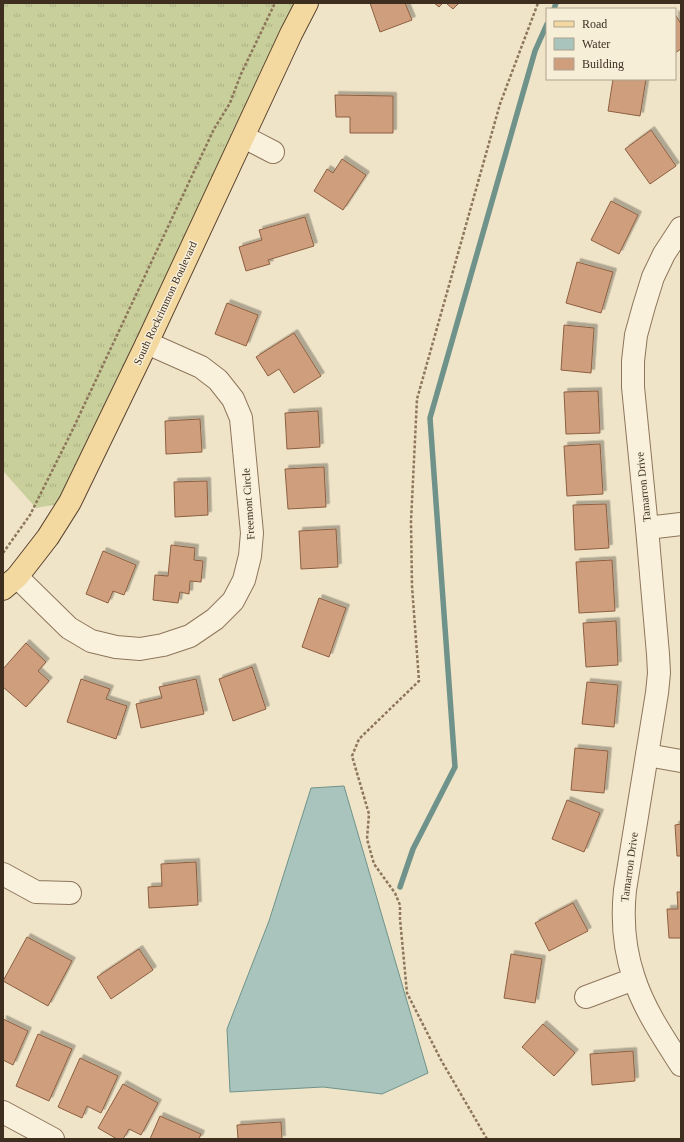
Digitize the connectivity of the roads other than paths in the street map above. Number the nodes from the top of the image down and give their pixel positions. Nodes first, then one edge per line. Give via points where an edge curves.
1 (307, 3) edge
2 (244, 137) junction
3 (273, 152) dead end
4 (681, 228) edge
5 (147, 343) junction
6 (681, 524) edge
7 (647, 528) junction
8 (10, 583) edge
9 (647, 755) junction
10 (681, 761) edge
11 (3, 874) edge
12 (70, 893) dead end
13 (634, 979) junction
14 (586, 997) dead end
15 (681, 1065) edge
16 (3, 1112) edge
17 (53, 1139) edge

1 - 2 main road, South Rockrimmon Boulevard
2 - 3 street
2 - 5 main road, South Rockrimmon Boulevard
4 - 7 street, Tamarron Drive via 653,277 636,335 633,361 633,387
5 - 8 main road, South Rockrimmon Boulevard via 70,502 48,537
5 - 8 street, Freemont Circle via 201,368 218,380 233,399 240,418 252,533 240,606 190,636 140,649 116,648 91,641 68,628
6 - 7 street
7 - 9 street, Tamarron Drive via 659,673
9 - 10 street
9 - 13 street, Tamarron Drive via 623,910 627,953
11 - 12 street via 36,892
13 - 14 street
13 - 15 street, Tamarron Drive via 658,1029
16 - 17 street

